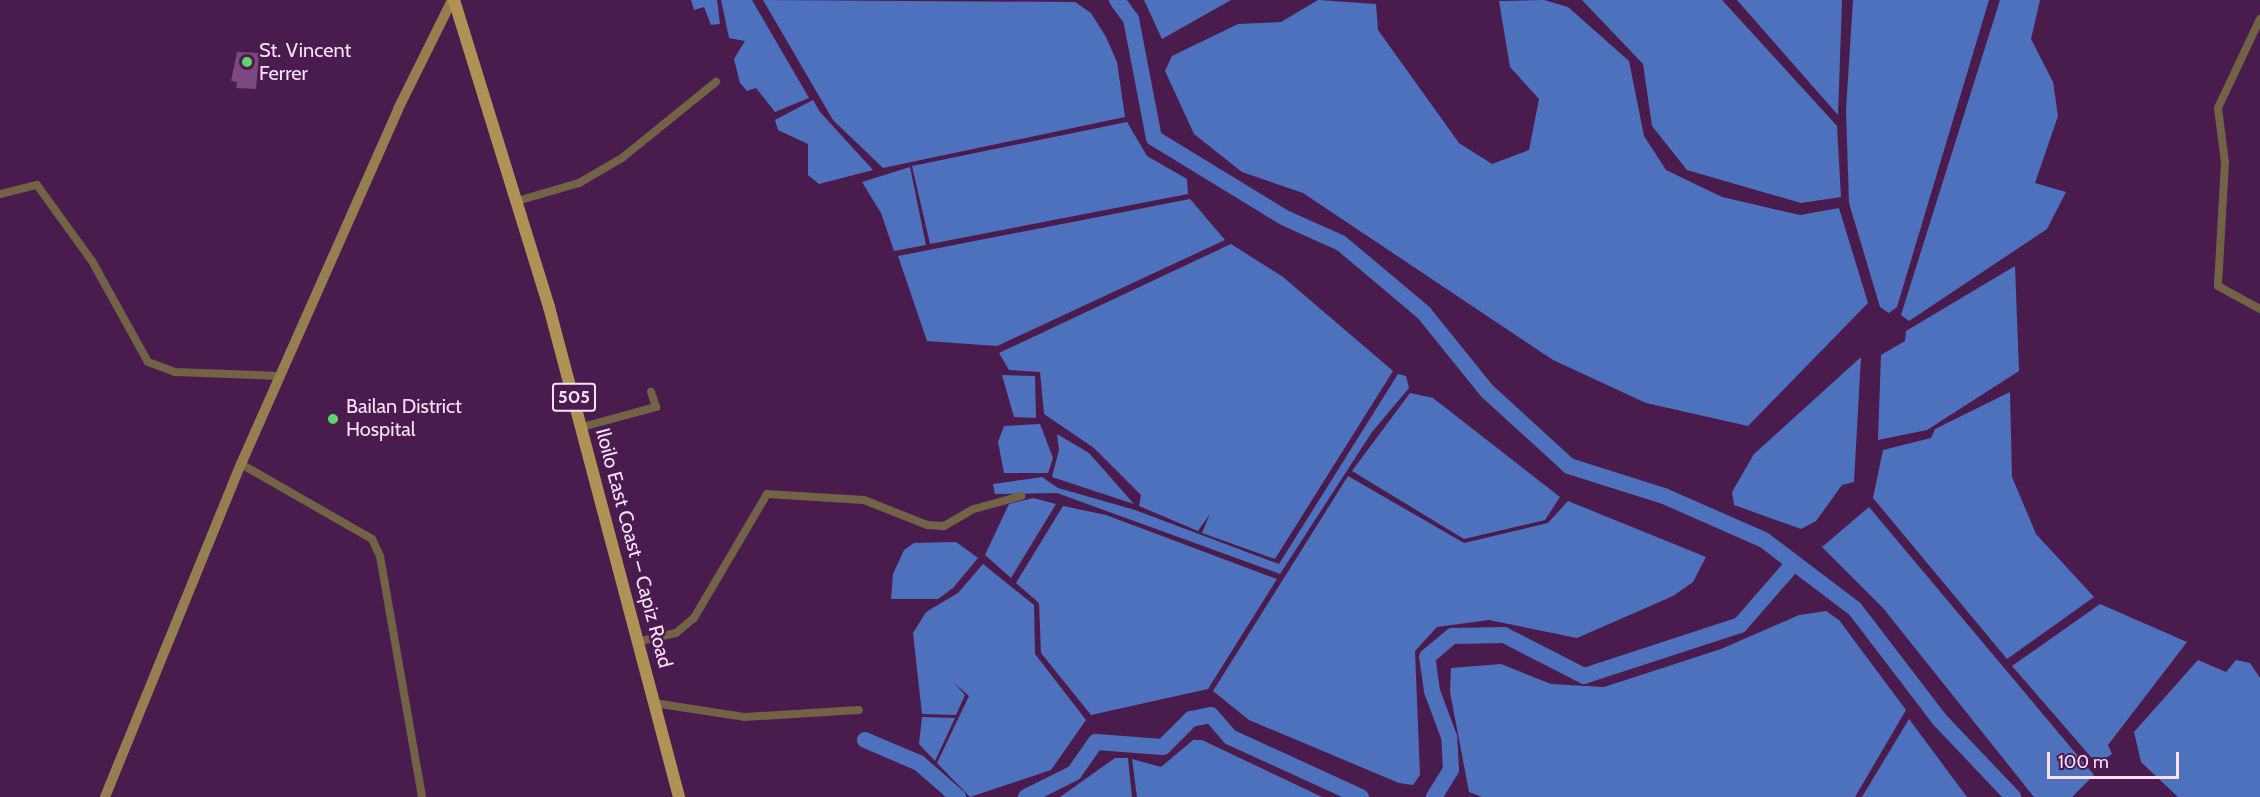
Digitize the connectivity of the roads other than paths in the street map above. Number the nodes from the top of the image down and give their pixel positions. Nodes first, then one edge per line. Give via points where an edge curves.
1 (453, 0) edge
2 (2260, 19) edge
3 (716, 82) dead end
4 (0, 194) edge
5 (517, 201) junction
6 (2260, 309) edge
7 (280, 376) junction
8 (651, 392) dead end
9 (582, 427) junction
10 (241, 464) junction
11 (1021, 496) dead end
12 (641, 641) junction
13 (654, 703) junction
14 (859, 710) dead end
15 (105, 797) edge
16 (422, 797) edge
17 (680, 797) edge

1 - 5 main road, Iloilo East Coast – Capiz Road / 505
1 - 7 main road
2 - 6 street via 2218,108 2225,210 2218,286
3 - 5 street via 622,158 579,183
4 - 7 street via 37,185 92,261 148,362 175,372
5 - 9 main road, Iloilo East Coast – Capiz Road / 505
7 - 10 main road
8 - 9 street via 656,407
9 - 12 main road, Iloilo East Coast – Capiz Road / 505
10 - 15 main road
10 - 16 street via 372,539 380,556
11 - 12 street via 974,509 944,526 927,525 864,500 767,494 694,618 676,633
12 - 13 main road, Iloilo East Coast – Capiz Road / 505
13 - 14 street via 696,705 744,717
13 - 17 main road, Iloilo East Coast – Capiz Road / 505

